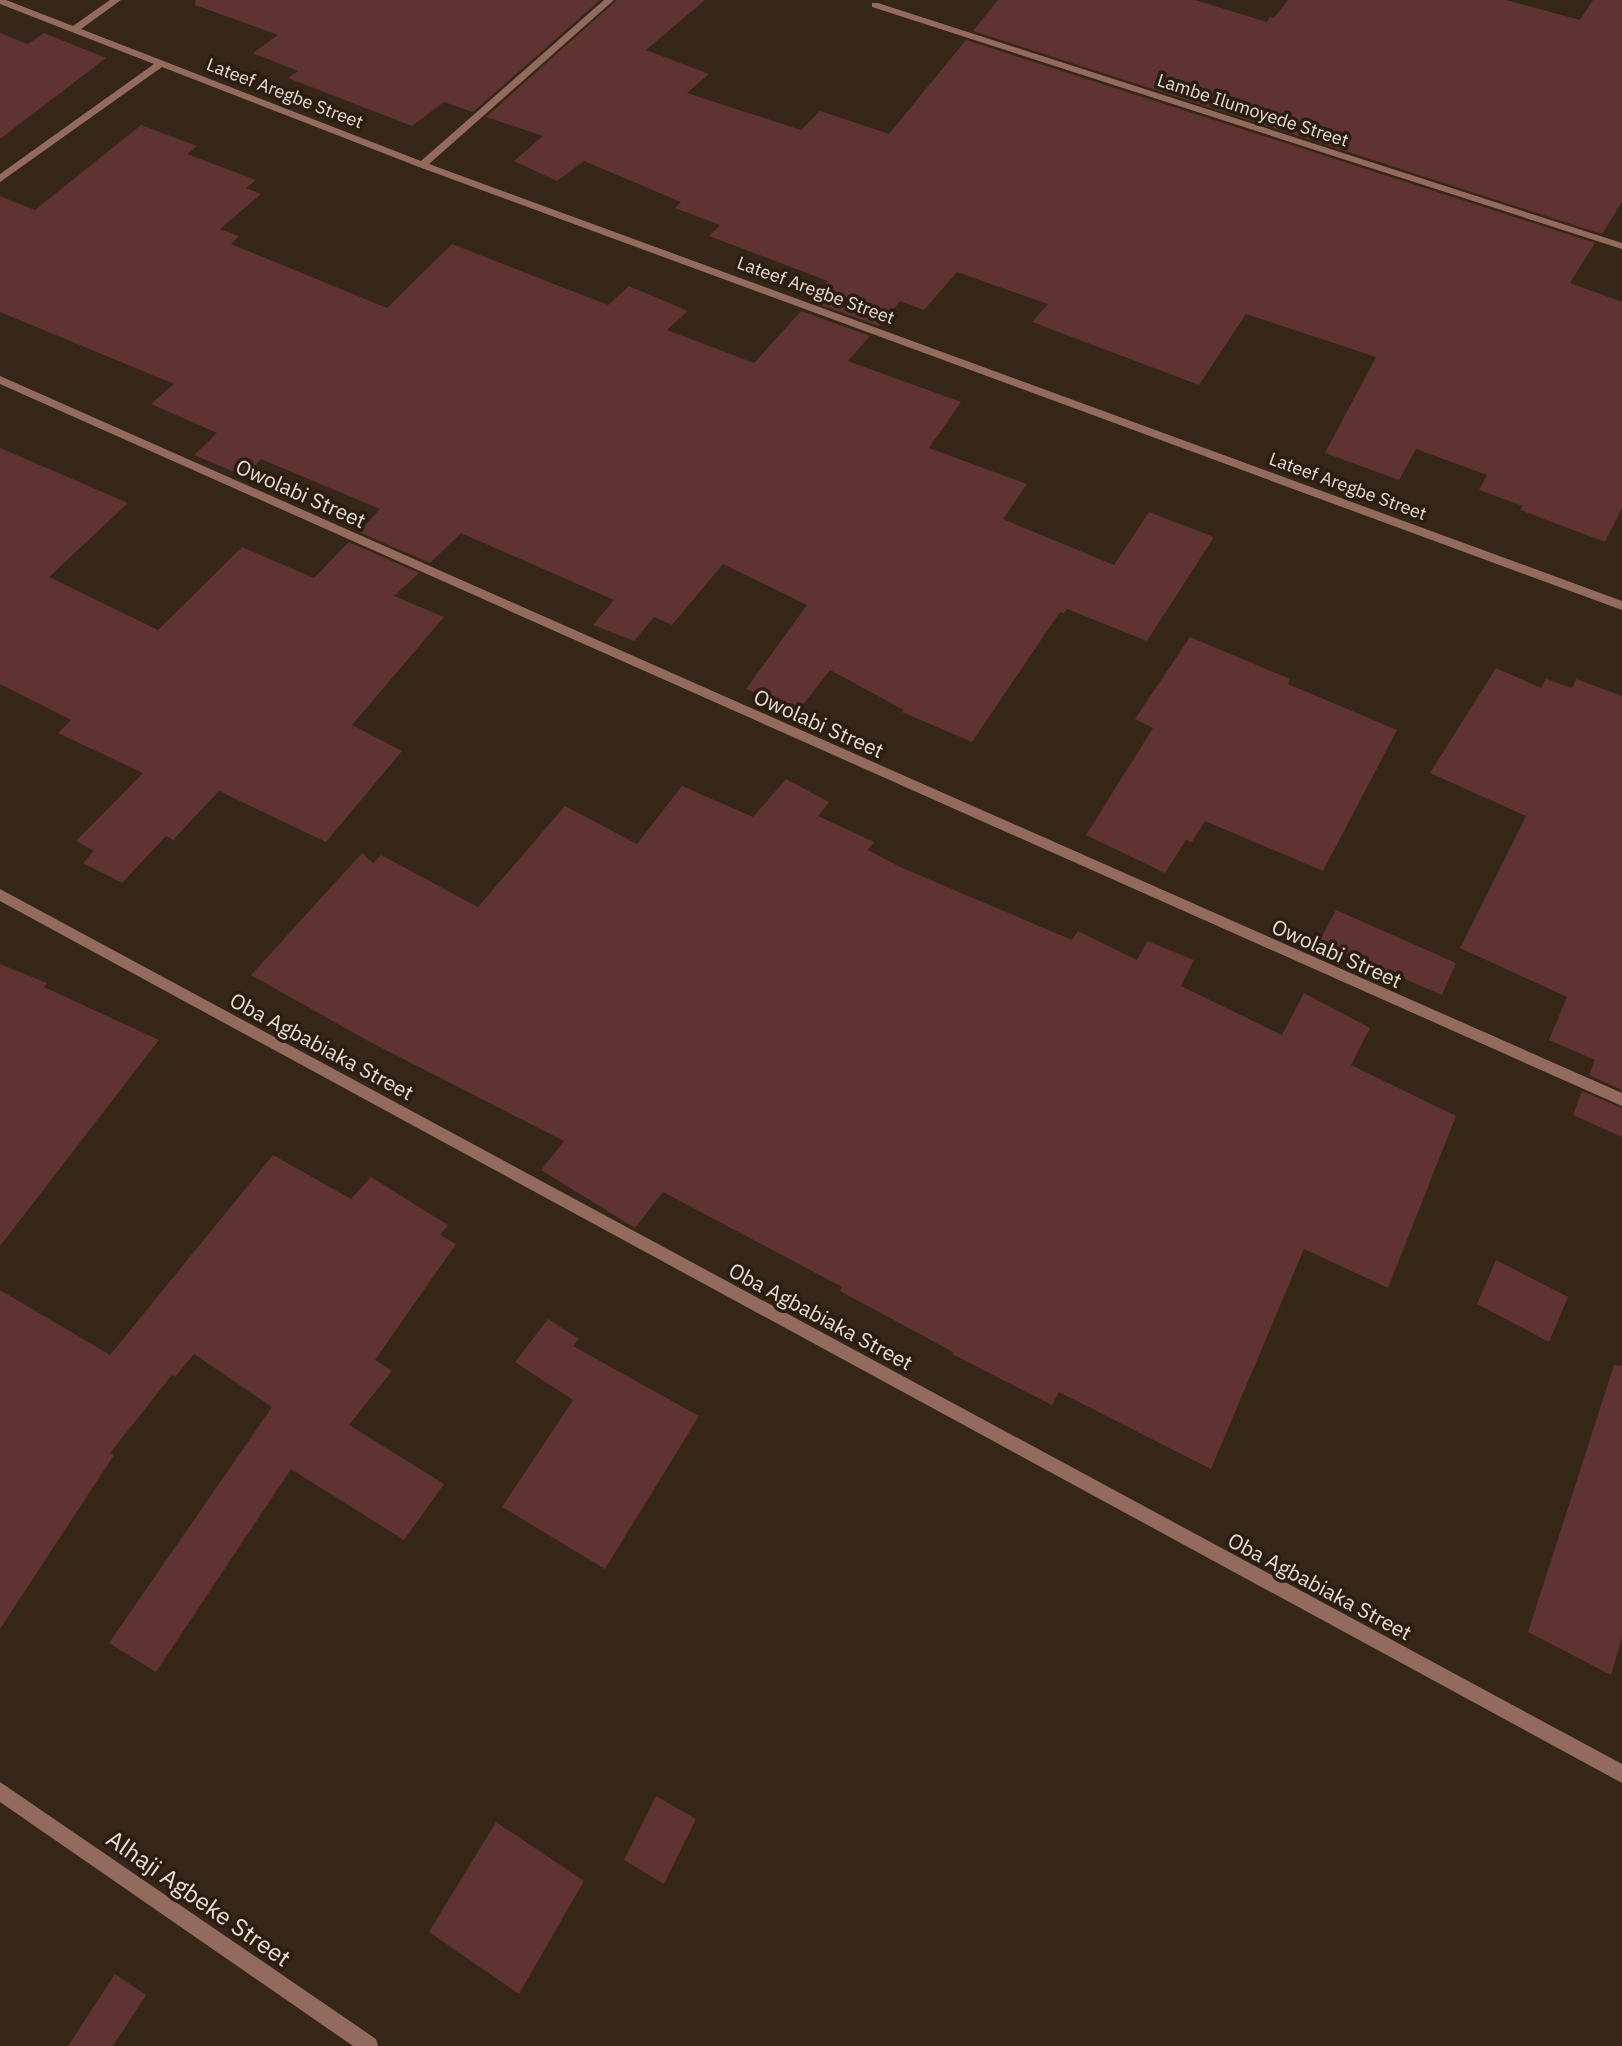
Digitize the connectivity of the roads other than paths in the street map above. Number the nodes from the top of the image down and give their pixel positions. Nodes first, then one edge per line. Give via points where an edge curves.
1 (116, 0) edge
2 (609, 0) edge
3 (0, 1) edge
4 (875, 5) dead end
5 (74, 30) junction
6 (161, 64) junction
7 (422, 165) junction
8 (0, 179) edge
9 (1622, 246) edge
10 (0, 380) edge
11 (1622, 606) edge
12 (0, 895) edge
13 (1622, 1100) edge
14 (1622, 1774) edge
15 (0, 1791) edge
16 (369, 2046) edge

1 - 5 street
2 - 7 street
3 - 5 street, Lateef Aregbe Street
4 - 9 street, Lambe Ilumoyede Street
5 - 6 street, Lateef Aregbe Street
6 - 7 street, Lateef Aregbe Street
6 - 8 street
7 - 11 street, Lateef Aregbe Street
10 - 13 street, Owolabi Street
12 - 14 street, Oba Agbabiaka Street
15 - 16 street, Alhaji Agbeke Street

